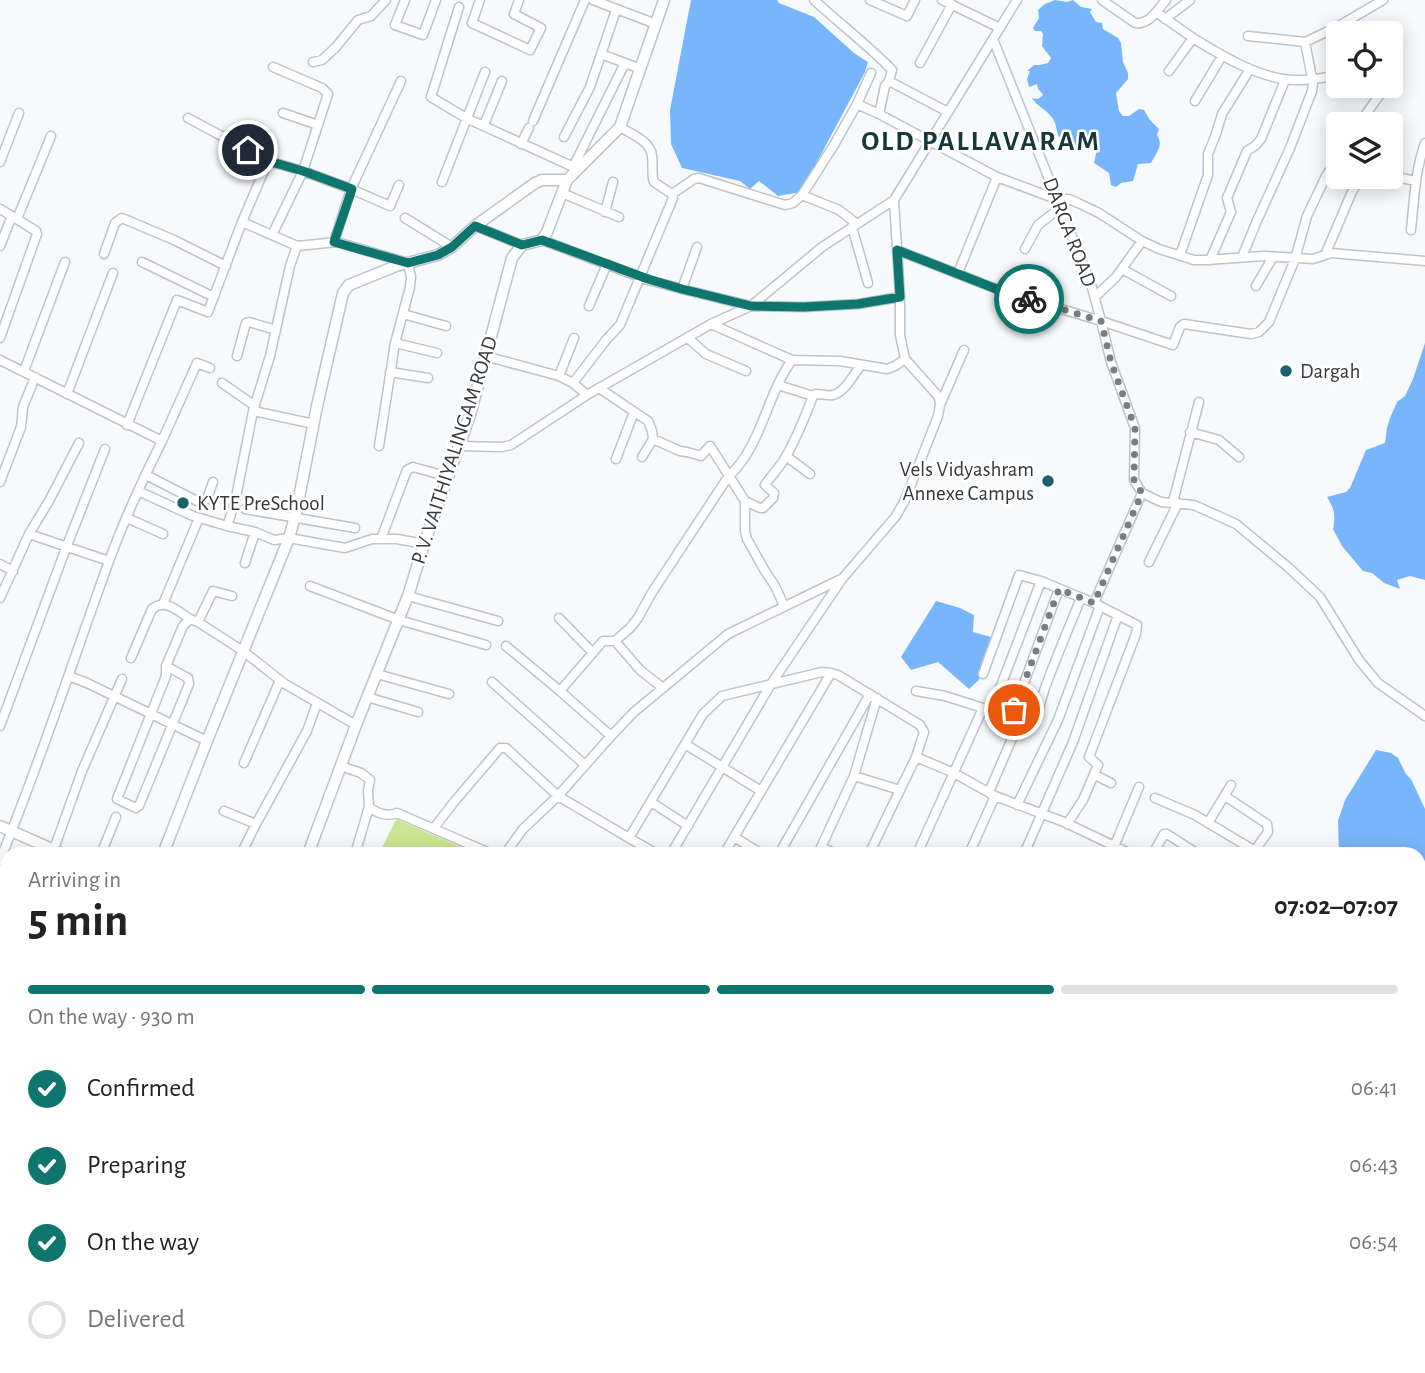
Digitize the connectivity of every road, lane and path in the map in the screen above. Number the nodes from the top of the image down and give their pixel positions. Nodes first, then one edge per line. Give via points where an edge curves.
1 (386, 0) edge
2 (405, 0) edge
3 (436, 0) edge
4 (480, 0) edge
5 (519, 0) edge
6 (585, 0) edge
7 (593, 0) edge
8 (664, 0) edge
9 (814, 0) edge
10 (870, 0) edge
11 (915, 0) edge
12 (942, 0) edge
13 (1017, 0) edge
14 (1102, 0) edge
15 (1166, 0) edge
16 (1190, 0) edge
17 (1383, 0) edge
18 (952, 4) junction
19 (459, 7) dead end
20 (616, 10) junction
21 (1156, 12) junction
22 (1165, 19) junction
23 (656, 24) junction
24 (999, 28) junction
25 (1248, 36) dead end
26 (993, 38) junction
27 (1193, 38) junction
28 (1305, 42) junction
29 (601, 54) junction
30 (1222, 56) junction
31 (313, 62) dead end
32 (625, 63) junction
33 (920, 63) dead end
34 (273, 67) dead end
35 (641, 69) junction
36 (1250, 69) junction
37 (1170, 71) dead end
38 (485, 72) dead end
39 (872, 73) dead end
40 (1326, 76) edge
41 (1312, 78) junction
42 (1285, 80) junction
43 (401, 81) dead end
44 (502, 81) dead end
45 (889, 81) junction
46 (1195, 101) dead end
47 (857, 104) junction
48 (948, 112) junction
49 (19, 113) dead end
50 (283, 113) dead end
51 (879, 114) junction
52 (188, 118) dead end
53 (466, 118) junction
54 (318, 125) junction
55 (484, 125) junction
56 (620, 127) junction
57 (51, 136) dead end
58 (565, 136) dead end
59 (930, 141) junction
60 (1425, 143) edge
61 (521, 144) junction
62 (268, 161) junction
63 (0, 162) edge
64 (576, 168) junction
65 (303, 171) junction
66 (1326, 176) edge
67 (997, 177) junction
68 (1403, 178) edge
69 (567, 180) junction
70 (1416, 181) junction
71 (442, 182) dead end
72 (613, 182) dead end
73 (399, 186) dead end
74 (352, 189) junction
75 (1354, 189) edge
76 (562, 193) junction
77 (672, 194) junction
78 (802, 195) junction
79 (1056, 199) junction
80 (894, 200) junction
81 (1060, 208) junction
82 (0, 209) edge
83 (605, 212) junction
84 (14, 217) junction
85 (619, 217) dead end
86 (405, 218) dead end
87 (242, 222) junction
88 (475, 226) junction
89 (854, 226) junction
90 (1411, 230) dead end
91 (272, 235) junction
92 (542, 240) junction
93 (1142, 241) junction
94 (334, 242) junction
95 (522, 245) junction
96 (0, 246) edge
97 (297, 246) junction
98 (452, 247) junction
99 (697, 247) dead end
100 (1025, 249) dead end
101 (897, 250) junction
102 (104, 254) dead end
103 (1180, 255) junction
104 (1325, 255) junction
105 (1242, 257) junction
106 (1273, 257) junction
107 (1295, 259) junction
108 (1210, 260) junction
109 (1425, 261) edge
110 (65, 262) dead end
111 (142, 262) dead end
112 (408, 263) junction
113 (607, 264) junction
114 (226, 266) junction
115 (1122, 270) junction
116 (113, 273) dead end
117 (958, 273) junction
118 (640, 276) junction
119 (868, 284) dead end
120 (1256, 286) dead end
121 (682, 289) junction
122 (1171, 296) dead end
123 (214, 297) junction
124 (900, 297) junction
125 (1095, 297) junction
126 (589, 306) dead end
127 (751, 306) junction
128 (402, 314) junction
129 (1101, 321) junction
130 (711, 324) junction
131 (446, 326) dead end
132 (276, 330) junction
133 (0, 338) edge
134 (574, 338) dead end
135 (688, 338) junction
136 (395, 343) junction
137 (964, 350) dead end
138 (437, 353) dead end
139 (237, 356) dead end
140 (485, 356) junction
141 (905, 359) junction
142 (0, 360) edge
143 (792, 360) junction
144 (860, 365) junction
145 (210, 368) dead end
146 (24, 371) junction
147 (746, 371) dead end
148 (390, 372) junction
149 (559, 376) junction
150 (35, 377) junction
151 (428, 378) dead end
152 (222, 383) dead end
153 (573, 383) junction
154 (778, 385) junction
155 (600, 388) junction
156 (67, 394) junction
157 (587, 395) junction
158 (813, 396) junction
159 (1199, 402) dead end
160 (940, 405) junction
161 (254, 409) junction
162 (634, 412) junction
163 (314, 424) junction
164 (127, 425) junction
165 (1190, 432) junction
166 (653, 439) junction
167 (162, 441) junction
168 (79, 443) dead end
169 (379, 446) dead end
170 (460, 446) junction
171 (105, 449) dead end
172 (786, 456) junction
173 (642, 457) dead end
174 (1239, 457) dead end
175 (616, 459) dead end
176 (810, 474) dead end
177 (146, 475) junction
178 (449, 477) junction
179 (728, 477) junction
180 (0, 482) edge
181 (213, 482) dead end
182 (138, 491) junction
183 (1142, 493) junction
184 (745, 501) junction
185 (1175, 503) junction
186 (245, 509) dead end
187 (295, 517) junction
188 (200, 518) junction
189 (127, 519) junction
190 (227, 526) junction
191 (355, 528) dead end
192 (255, 532) junction
193 (29, 534) junction
194 (163, 534) dead end
195 (289, 538) junction
196 (381, 539) junction
197 (424, 544) junction
198 (66, 548) junction
199 (109, 561) junction
200 (1149, 562) dead end
201 (245, 563) dead end
202 (0, 564) edge
203 (13, 571) junction
204 (842, 579) junction
205 (1041, 581) junction
206 (310, 586) dead end
207 (1059, 589) junction
208 (232, 596) dead end
209 (408, 596) junction
210 (0, 598) edge
211 (1082, 598) junction
212 (163, 604) junction
213 (1097, 605) junction
214 (784, 606) junction
215 (1118, 615) junction
216 (559, 618) dead end
217 (194, 620) junction
218 (399, 620) junction
219 (498, 621) dead end
220 (615, 641) junction
221 (486, 645) dead end
222 (506, 646) dead end
223 (243, 651) junction
224 (593, 653) junction
225 (131, 658) dead end
226 (166, 666) junction
227 (831, 673) junction
228 (377, 674) junction
229 (983, 674) dead end
230 (69, 676) junction
231 (121, 679) dead end
232 (280, 680) junction
233 (492, 682) dead end
234 (771, 684) junction
235 (663, 688) junction
236 (560, 691) junction
237 (916, 691) dead end
238 (449, 694) dead end
239 (873, 696) junction
240 (114, 697) junction
241 (367, 697) junction
242 (317, 703) junction
243 (986, 710) junction
244 (1014, 710) dead end
245 (418, 712) dead end
246 (151, 715) junction
247 (1425, 716) edge
248 (1005, 717) dead end
249 (172, 724) junction
250 (356, 725) junction
251 (0, 726) edge
252 (611, 736) junction
253 (207, 741) junction
254 (685, 744) junction
255 (916, 757) junction
256 (244, 763) dead end
257 (585, 765) junction
258 (341, 766) junction
259 (723, 766) junction
260 (954, 773) junction
261 (1095, 775) junction
262 (854, 776) junction
263 (1111, 783) dead end
264 (1231, 785) dead end
265 (1139, 788) dead end
266 (900, 790) junction
267 (761, 791) junction
268 (992, 794) junction
269 (558, 796) junction
270 (1225, 796) junction
271 (1155, 798) dead end
272 (651, 802) junction
273 (1017, 805) junction
274 (369, 807) junction
275 (224, 811) dead end
276 (1042, 815) junction
277 (116, 817) dead end
278 (1208, 823) junction
279 (256, 824) junction
280 (1067, 824) junction
281 (0, 826) edge
282 (688, 826) junction
283 (434, 828) junction
284 (12, 832) junction
285 (734, 837) junction
286 (629, 838) junction
287 (6, 847) edge
288 (46, 847) edge
289 (59, 847) edge
290 (104, 847) edge
291 (166, 847) edge
292 (245, 847) edge
293 (311, 847) edge
294 (357, 847) edge
295 (476, 847) edge
296 (510, 847) edge
297 (645, 847) edge
298 (675, 847) edge
299 (728, 847) edge
300 (750, 847) edge
301 (783, 847) edge
302 (820, 847) edge
303 (872, 847) edge
304 (920, 847) edge
305 (972, 847) edge
306 (1027, 847) edge
307 (1107, 847) edge
308 (1113, 847) edge
309 (1157, 847) edge
310 (1187, 847) edge
311 (1245, 847) edge
312 (1258, 847) edge

1 - 31 street via 371,16 358,20 322,60
2 - 3 street via 395,24 423,35
4 - 5 street via 472,23 530,50 541,28 514,14
6 - 61 street
7 - 20 street
8 - 23 street
9 - 45 street via 892,70
10 - 11 street via 906,16
12 - 18 street
13 - 24 street
14 - 21 street via 1135,23 1145,23
15 - 21 street
16 - 22 street
17 - 28 street
18 - 24 street
18 - 33 street
19 - 53 street via 431,97
20 - 23 street
20 - 29 street
21 - 22 street
22 - 27 street
23 - 35 street
24 - 26 street
25 - 28 street
26 - 48 street
26 - 79 street, DARGA ROAD
27 - 30 street
27 - 37 street
28 - 41 street
29 - 32 street
29 - 58 street via 590,88
30 - 36 street
30 - 46 street
32 - 35 street
32 - 64 street
34 - 54 street via 327,91
35 - 56 street
36 - 42 street
36 - 103 street via 1222,114 1208,154 1208,175
38 - 53 street
39 - 47 street
40 - 41 street
41 - 42 street
41 - 105 street via 1312,91
42 - 108 street via 1261,139 1247,151 1227,198 1231,212
43 - 74 street
44 - 55 street
45 - 48 street
45 - 51 street
47 - 51 street
47 - 78 street
48 - 59 street
49 - 63 street
50 - 54 street
51 - 59 street
52 - 62 street
53 - 55 street
53 - 71 street
54 - 65 street
55 - 61 street
56 - 64 street
56 - 77 street via 650,147 653,179
57 - 84 street
59 - 67 street
59 - 80 street
60 - 70 street
61 - 64 street
62 - 65 street
62 - 87 street
64 - 69 street
65 - 74 street
65 - 91 street
66 - 107 street via 1307,216
67 - 79 street
67 - 117 street
68 - 70 street
69 - 76 street
69 - 88 street via 538,182
70 - 90 street
72 - 83 street
73 - 74 street via 390,206
74 - 94 street
75 - 104 street
76 - 83 street
76 - 92 street
77 - 78 street via 699,178 785,205
77 - 118 street
78 - 89 street via 839,210
79 - 81 street, DARGA ROAD
79 - 93 street via 1069,199 1099,213
80 - 89 street
80 - 101 street
81 - 100 street via 1038,225
81 - 125 street, DARGA ROAD
82 - 84 street
83 - 85 street
84 - 96 street
84 - 133 street via 36,231 37,237
86 - 98 street
87 - 91 street
87 - 114 street
88 - 95 street
88 - 98 street
89 - 119 street
89 - 127 street
91 - 97 street
92 - 95 street
92 - 113 street
93 - 103 street
93 - 115 street
94 - 97 street
94 - 112 street
95 - 140 street, P. V. VAITHIYALINGAM ROAD via 512,258
97 - 132 street
98 - 112 street
99 - 121 street
101 - 117 street
101 - 124 street
102 - 114 street via 115,223 122,218
103 - 108 street
104 - 107 street
104 - 109 street
105 - 106 street
105 - 108 street
106 - 107 street
106 - 120 street
107 - 129 street via 1269,322 1259,332 1184,324 1173,345
110 - 146 street
111 - 123 street
112 - 128 street via 410,288
112 - 163 street via 346,288
113 - 118 street
113 - 126 street
114 - 123 street
115 - 122 street
115 - 125 street
116 - 156 street
117 - 129 street
118 - 121 street
118 - 153 street via 620,325
121 - 127 street
123 - 164 street via 208,312 177,300
124 - 127 street via 858,304
124 - 141 street
125 - 129 street, DARGA ROAD
127 - 130 street
128 - 131 street
128 - 136 street
129 - 183 street, DARGA ROAD via 1135,428 1134,480
130 - 135 street
130 - 143 street
132 - 139 street via 246,323
132 - 161 street
134 - 149 street
135 - 147 street via 706,354
135 - 155 street
136 - 138 street
136 - 148 street
137 - 160 street
140 - 149 street
140 - 170 street, P. V. VAITHIYALINGAM ROAD
141 - 144 street via 887,369
141 - 160 street via 935,391
142 - 146 street
143 - 144 street
143 - 154 street
144 - 158 street via 840,391
145 - 167 street via 197,363
146 - 150 street
148 - 151 street
148 - 169 street
149 - 153 street
150 - 156 street
150 - 180 street
152 - 161 street
153 - 157 street
154 - 158 street
154 - 179 street via 754,441
155 - 157 street
155 - 162 street
156 - 164 street
157 - 170 street via 507,447
158 - 172 street
159 - 165 street
160 - 204 street via 896,516
161 - 163 street
161 - 190 street
162 - 166 street via 648,421
162 - 175 street
163 - 187 street
164 - 167 street
165 - 174 street via 1219,440
165 - 185 street
166 - 173 street
166 - 179 street via 701,456 710,446
167 - 177 street
168 - 193 street
170 - 178 street, P. V. VAITHIYALINGAM ROAD
171 - 198 street
172 - 176 street
172 - 184 street via 765,485 774,492 773,498 763,508
177 - 181 street via 201,502 207,499
177 - 182 street
178 - 196 street via 413,467 407,470
178 - 197 street, P. V. VAITHIYALINGAM ROAD
179 - 184 street
179 - 220 street via 638,618
182 - 188 street
182 - 189 street
183 - 185 street
183 - 213 street
184 - 214 street via 747,539
185 - 200 street
185 - 247 street via 1194,505 1236,524 1288,566 1320,597 1378,684
186 - 187 street
187 - 191 street
187 - 195 street
188 - 190 street
188 - 212 street
189 - 194 street
189 - 199 street
190 - 192 street
192 - 195 street via 274,540
192 - 201 street
193 - 198 street
193 - 203 street
195 - 196 street via 345,548
195 - 223 street
196 - 197 street
197 - 209 street, P. V. VAITHIYALINGAM ROAD
198 - 199 street
198 - 251 street
199 - 230 street
202 - 203 street
203 - 210 street
204 - 214 street
204 - 234 street
205 - 207 street
205 - 229 street via 1019,575
205 - 243 street via 992,709
206 - 218 street
207 - 211 street
207 - 244 street
208 - 217 street via 213,591
209 - 218 street, P. V. VAITHIYALINGAM ROAD
209 - 219 street
211 - 213 street
211 - 268 street via 1034,723 1017,727
212 - 217 street
212 - 225 street via 152,609
213 - 215 street
213 - 273 street via 1058,720
214 - 235 street via 728,634
215 - 261 street via 1138,628 1089,757 1098,765
215 - 276 street
216 - 224 street
217 - 223 street
217 - 226 street via 183,626
218 - 221 street
218 - 228 street, P. V. VAITHIYALINGAM ROAD
220 - 224 street via 603,641
220 - 235 street
222 - 236 street
223 - 232 street
223 - 253 street
224 - 236 street
226 - 246 street
226 - 249 street via 189,681
227 - 234 street
227 - 239 street
227 - 267 street
228 - 238 street
228 - 241 street, P. V. VAITHIYALINGAM ROAD
230 - 240 street
230 - 284 street
231 - 240 street
232 - 242 street
232 - 256 street
233 - 257 street
234 - 254 street via 722,696 703,714
234 - 259 street
235 - 252 street
236 - 252 street
237 - 243 street
239 - 255 street via 922,728
239 - 262 street
239 - 301 street
240 - 246 street
240 - 289 street via 82,771
241 - 245 street
241 - 250 street, P. V. VAITHIYALINGAM ROAD
242 - 250 street
242 - 279 street via 307,731
243 - 248 street
243 - 260 street
246 - 249 street
246 - 249 street via 117,799 132,807 139,806
249 - 253 street
250 - 258 street, P. V. VAITHIYALINGAM ROAD
252 - 257 street
253 - 291 street
254 - 259 street
254 - 272 street
255 - 260 street
255 - 266 street
257 - 269 street
258 - 274 street via 370,780
258 - 293 street, P. V. VAITHIYALINGAM ROAD
259 - 267 street
259 - 282 street
260 - 268 street
260 - 304 street
261 - 263 street
261 - 280 street
262 - 266 street
262 - 302 street
264 - 270 street
265 - 308 street
266 - 303 street
267 - 285 street
268 - 273 street
268 - 305 street
269 - 283 street via 503,747
269 - 286 street
269 - 296 street
270 - 278 street
270 - 312 street via 1267,824 1268,832
271 - 278 street
272 - 282 street
272 - 286 street
273 - 276 street
274 - 283 street
274 - 294 street
275 - 279 street
276 - 280 street
276 - 306 street
277 - 290 street
278 - 311 street
279 - 292 street
280 - 307 street
281 - 284 street
282 - 298 street
283 - 295 street
284 - 287 street
284 - 288 street
285 - 299 street
285 - 300 street
286 - 297 street
309 - 310 street via 1167,834

